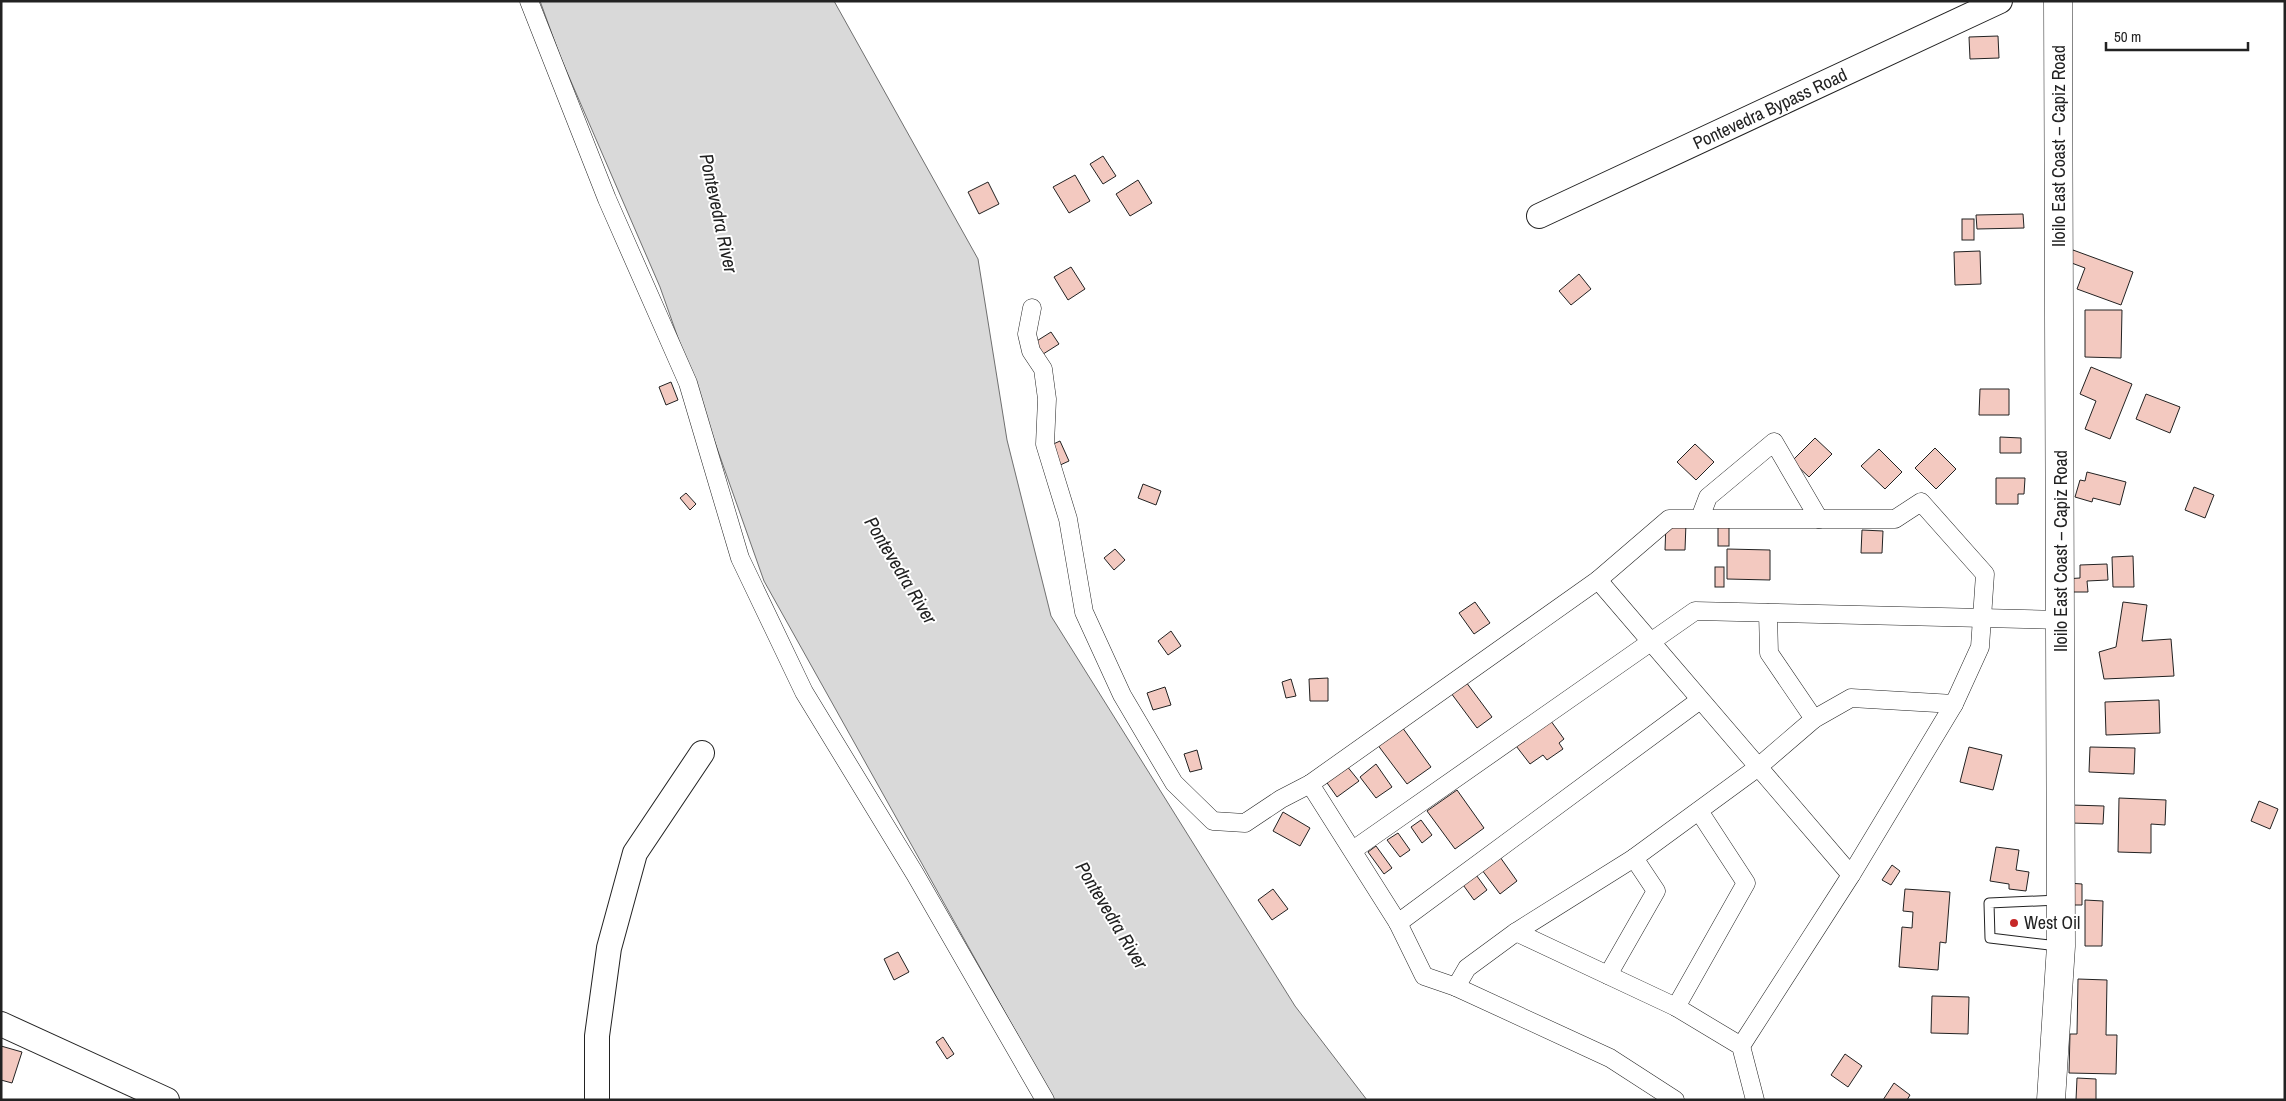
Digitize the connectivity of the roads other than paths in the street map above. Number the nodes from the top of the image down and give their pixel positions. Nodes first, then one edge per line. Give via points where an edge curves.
1 (529, 1) edge
2 (2000, 1) edge
3 (2058, 1) edge
4 (1539, 216) dead end
5 (1032, 308) dead end
6 (1700, 518) junction
7 (1819, 519) junction
8 (1598, 580) junction
9 (1768, 612) junction
10 (1983, 618) junction
11 (2062, 620) junction
12 (1651, 643) junction
13 (1700, 700) junction
14 (1954, 704) junction
15 (1814, 719) junction
16 (702, 753) dead end
17 (1757, 768) junction
18 (1310, 784) junction
19 (1699, 811) junction
20 (1353, 850) junction
21 (1634, 858) junction
22 (1851, 875) junction
23 (2061, 899) junction
24 (1398, 924) junction
25 (1516, 932) junction
26 (2061, 946) junction
27 (1608, 975) junction
28 (1456, 987) junction
29 (1676, 1006) junction
30 (1, 1024) edge
31 (1741, 1046) junction
32 (167, 1100) edge
33 (597, 1100) edge
34 (1045, 1100) edge
35 (1675, 1100) edge
36 (1755, 1100) edge
37 (2051, 1100) edge

1 - 34 street via 607,199 688,383 740,558 804,692 915,874
2 - 4 main road, Pontevedra Bypass Road
3 - 11 main road, Iloilo East Coast – Capiz Road
5 - 18 street via 1027,334 1031,351 1043,369 1047,399 1045,444 1068,519 1084,612 1122,695 1174,783 1213,821 1245,823
6 - 7 street
6 - 7 street via 1708,497 1774,442
6 - 8 street via 1669,519
7 - 10 street via 1895,519 1920,502 1985,574
8 - 12 street
8 - 18 street
9 - 10 street
9 - 12 street via 1695,611
9 - 15 street via 1769,653
10 - 11 street
10 - 14 street via 1980,647
11 - 23 main road, Iloilo East Coast – Capiz Road
12 - 13 street
12 - 20 street
13 - 17 street
13 - 24 street
14 - 15 street via 1851,698
14 - 22 street
15 - 17 street
16 - 33 main road via 635,853 609,948 596,1036
17 - 19 street
17 - 22 street
18 - 20 street
19 - 21 street
19 - 29 street via 1746,883
20 - 24 street
21 - 25 street
21 - 27 street via 1656,891
22 - 31 street
23 - 26 main road, Iloilo East Coast – Capiz Road
23 - 26 lane via 1989,903 1990,938
24 - 28 street via 1424,976
25 - 27 street
25 - 28 street via 1467,968
26 - 37 main road, Iloilo East Coast – Capiz Road
27 - 29 street
28 - 35 street via 1610,1058
29 - 31 street
30 - 32 main road
31 - 36 street

